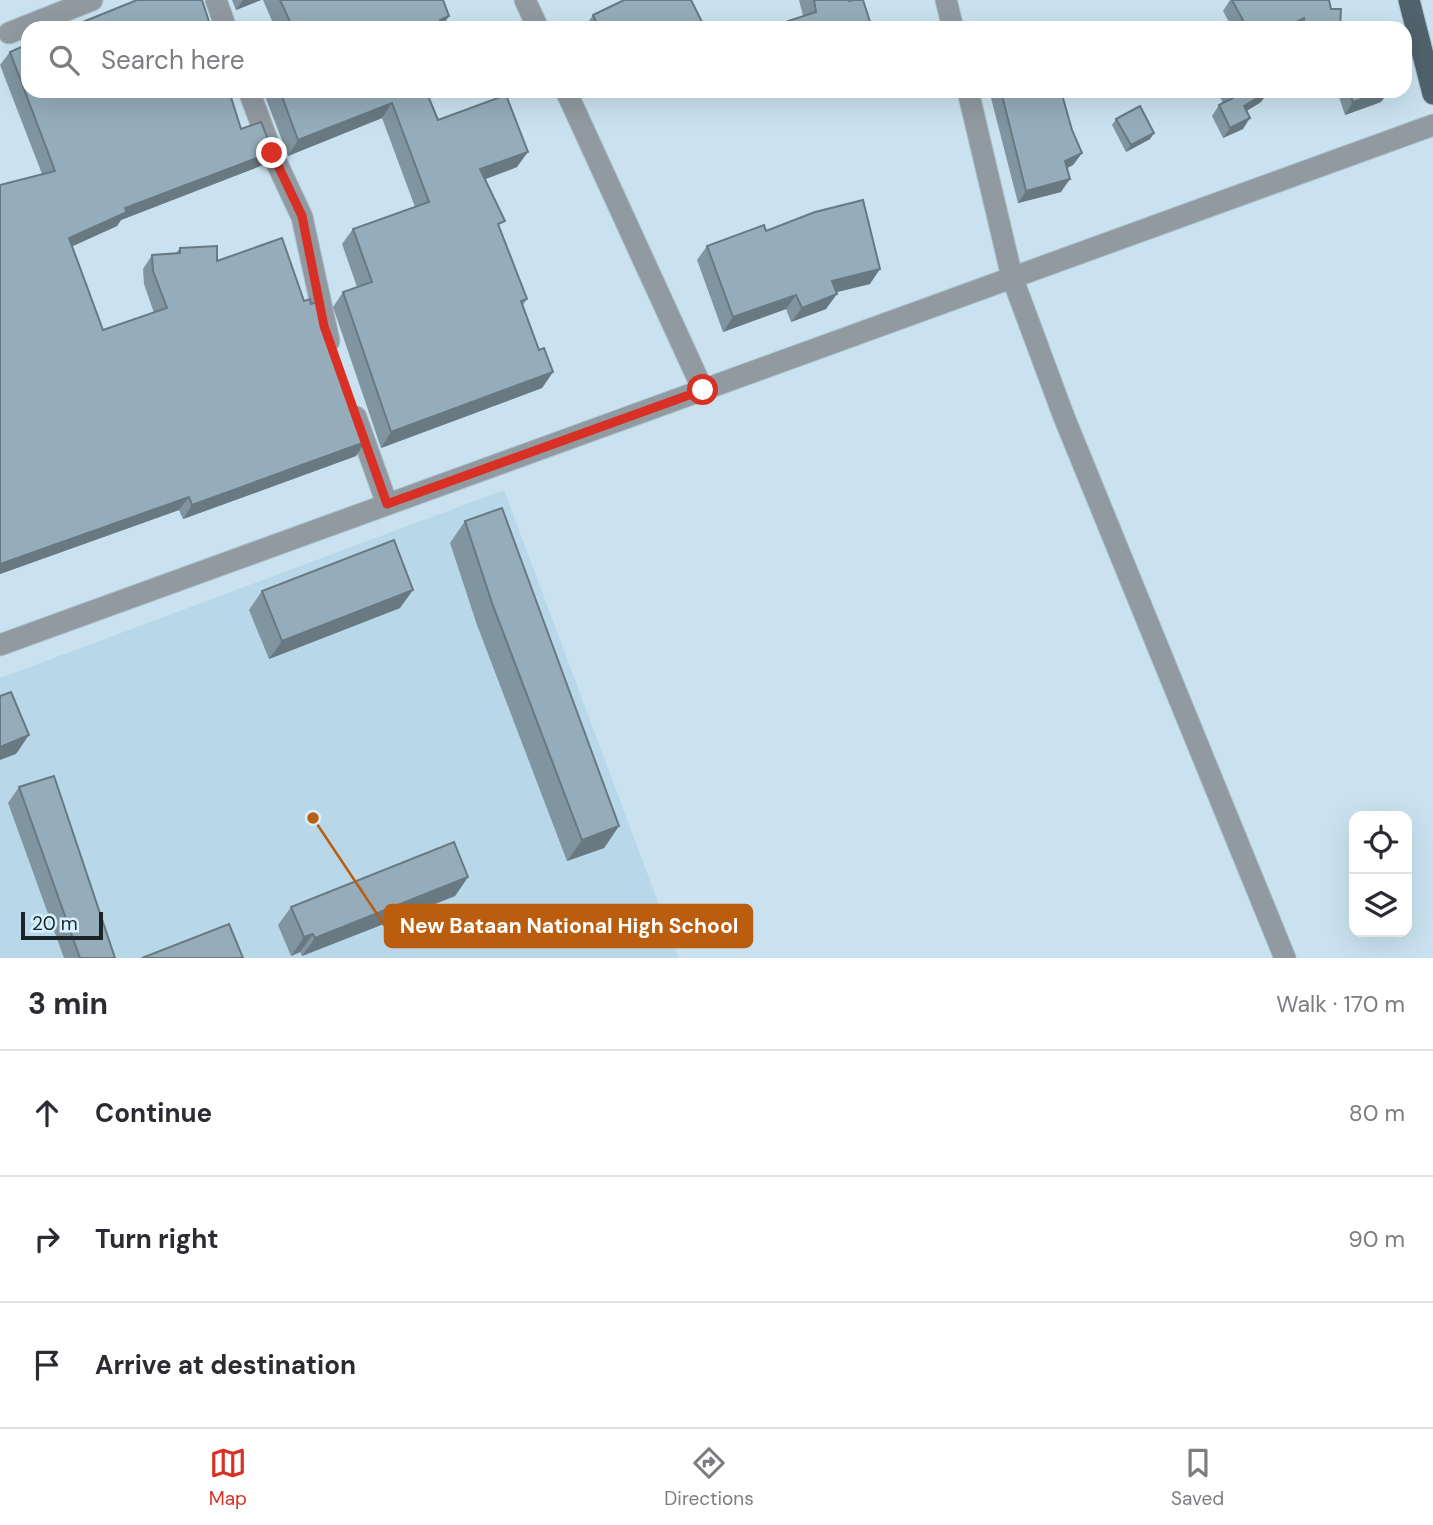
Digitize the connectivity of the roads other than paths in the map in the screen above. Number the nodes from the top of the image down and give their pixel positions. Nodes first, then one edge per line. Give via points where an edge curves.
1 (92, 0) edge
2 (216, 0) edge
3 (525, 0) edge
4 (946, 0) edge
5 (1409, 0) edge
6 (39, 21) edge
7 (224, 21) edge
8 (535, 21) edge
9 (951, 21) edge
10 (21, 28) edge
11 (9, 33) dead end
12 (1433, 94) edge
13 (252, 98) edge
14 (569, 98) edge
15 (970, 98) edge
16 (1433, 125) edge
17 (1012, 277) junction
18 (337, 364) edge
19 (703, 390) junction
20 (351, 402) edge
21 (387, 504) junction
22 (0, 645) edge
23 (1285, 958) edge

1 - 6 street
2 - 7 street
3 - 8 street
4 - 9 street
5 - 12 main road
10 - 11 street
13 - 18 street via 302,216 324,326
14 - 19 street
15 - 17 street
16 - 17 street
17 - 19 street
17 - 23 street via 1064,417
19 - 21 street
20 - 21 street
21 - 22 street

